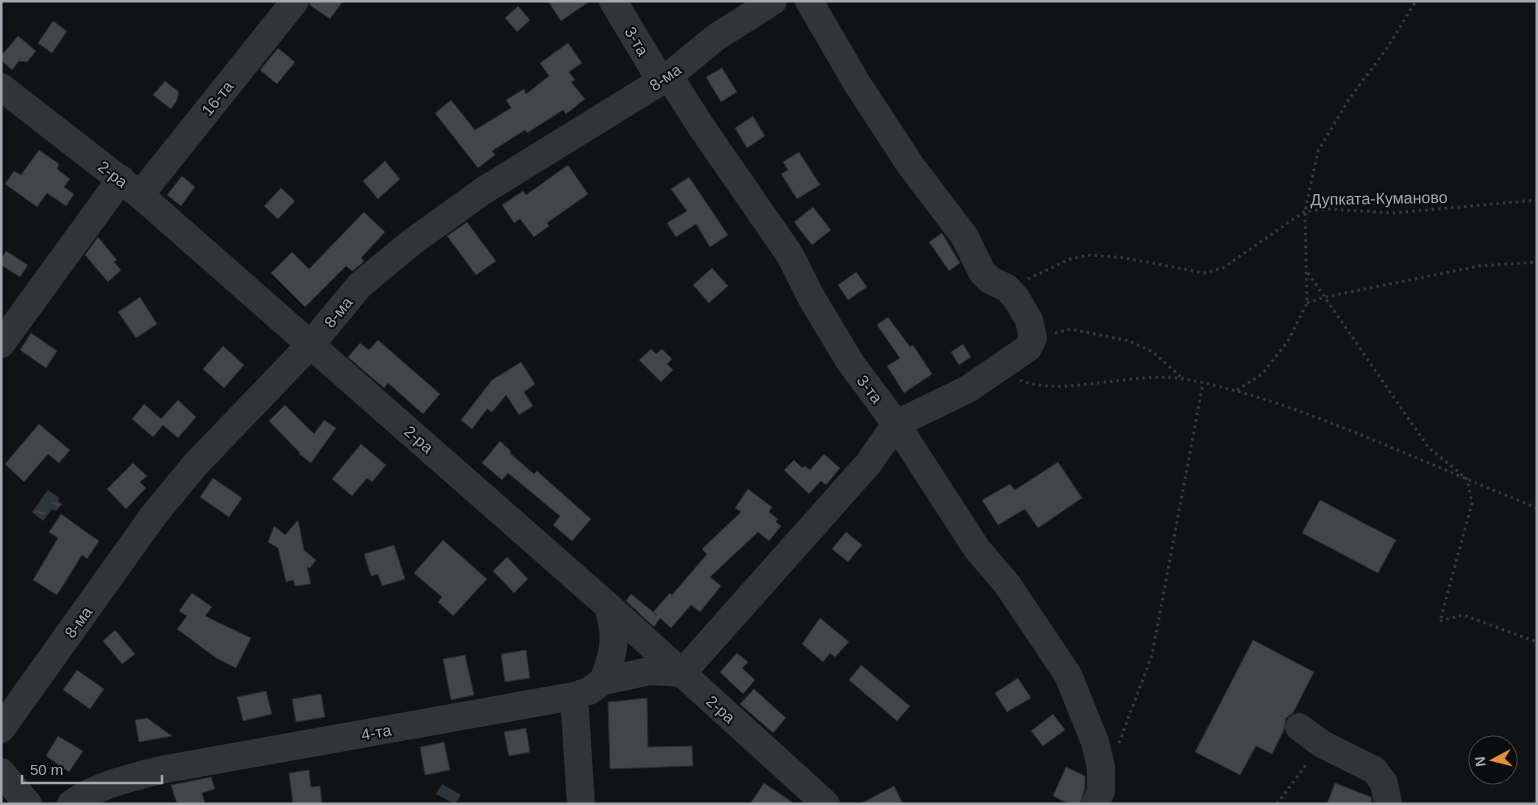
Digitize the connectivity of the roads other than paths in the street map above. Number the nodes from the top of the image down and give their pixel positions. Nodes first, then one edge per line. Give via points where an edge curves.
1 (296, 1) edge
2 (613, 1) edge
3 (773, 1) edge
4 (809, 1) edge
5 (665, 78) junction
6 (1, 87) edge
7 (130, 187) junction
8 (1, 344) edge
9 (311, 344) junction
10 (896, 424) junction
11 (608, 606) junction
12 (682, 673) junction
13 (603, 681) junction
14 (574, 696) junction
15 (1299, 727) dead end
16 (1, 729) edge
17 (1, 772) edge
18 (28, 804) edge
19 (71, 804) edge
20 (581, 804) edge
21 (826, 804) edge
22 (1095, 804) edge
23 (1388, 804) edge

1 - 7 street, 16-та
2 - 5 street, 3-та
3 - 5 street, 8-ма via 715,38
4 - 10 street via 911,166 965,237 982,272 990,280 1008,288 1029,320 1033,338 1028,348 968,389
5 - 9 street, 8-ма via 483,191 412,242 360,285
5 - 10 street, 3-та via 790,254 811,297 850,362
6 - 7 street, 2-ра
7 - 8 street, 16-та
7 - 9 street, 2-ра
9 - 11 street, 2-ра
9 - 16 street, 8-ма via 230,426 153,516
10 - 12 street via 868,464
10 - 22 street, 3-та via 977,549 1007,584 1068,675 1095,742 1101,767 1101,790
11 - 12 street, 2-ра
11 - 13 street via 614,626 614,649
12 - 13 street, 4-та via 650,671
12 - 21 street, 2-ра
13 - 14 street, 4-та
14 - 19 street, 4-та via 166,769 121,779
14 - 20 street
15 - 23 street via 1322,744 1374,770 1384,783
17 - 18 street

